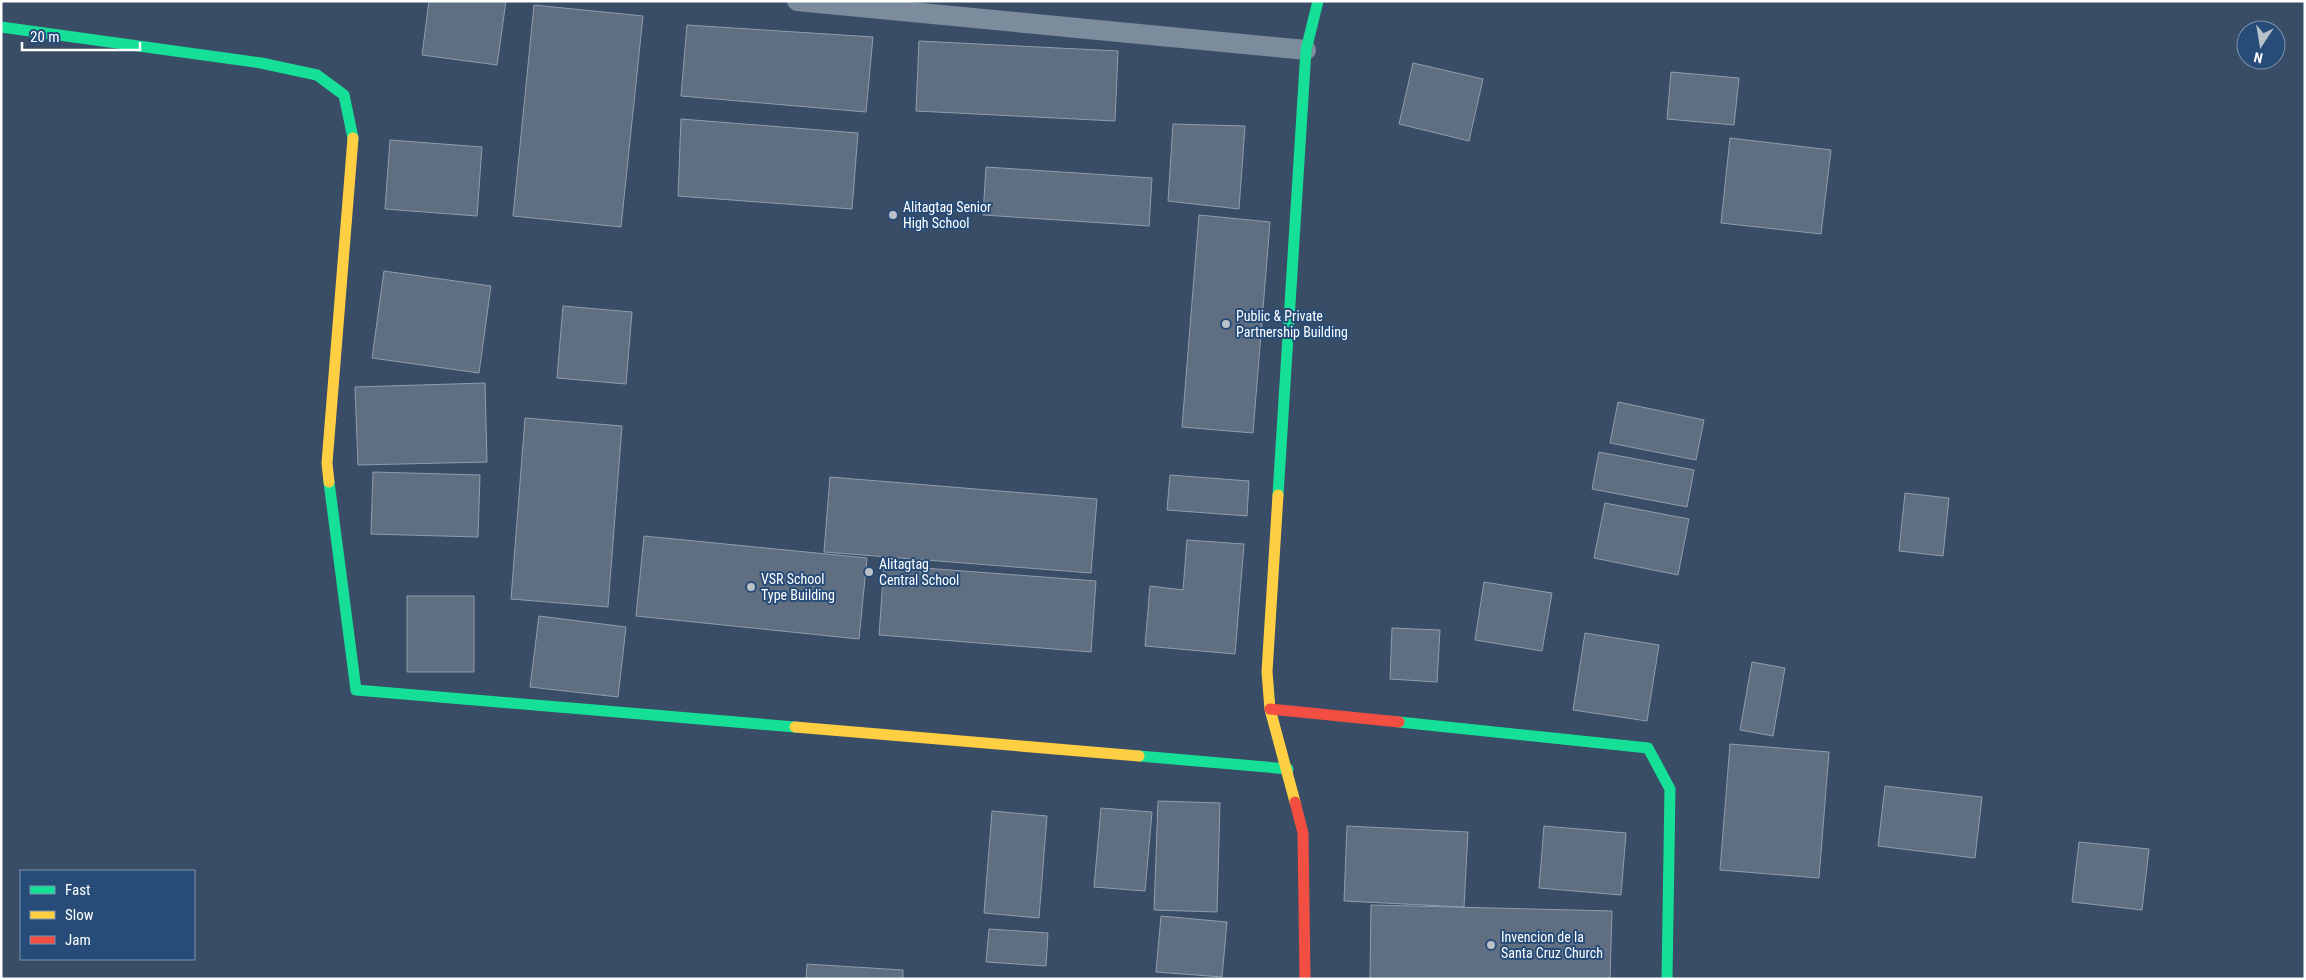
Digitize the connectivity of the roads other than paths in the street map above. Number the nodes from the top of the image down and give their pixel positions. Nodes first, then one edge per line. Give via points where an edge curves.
1 (797, 1) edge
2 (1318, 1) edge
3 (1, 27) edge
4 (1306, 50) junction
5 (1270, 708) junction
6 (1288, 769) junction
7 (1305, 979) edge
8 (1667, 979) edge

1 - 4 lane
2 - 4 street
3 - 6 street via 261,63 317,75 344,95 354,137 327,464 356,690
4 - 5 street via 1267,672
5 - 6 street
5 - 8 street via 1648,748 1670,789
6 - 7 street via 1304,833

